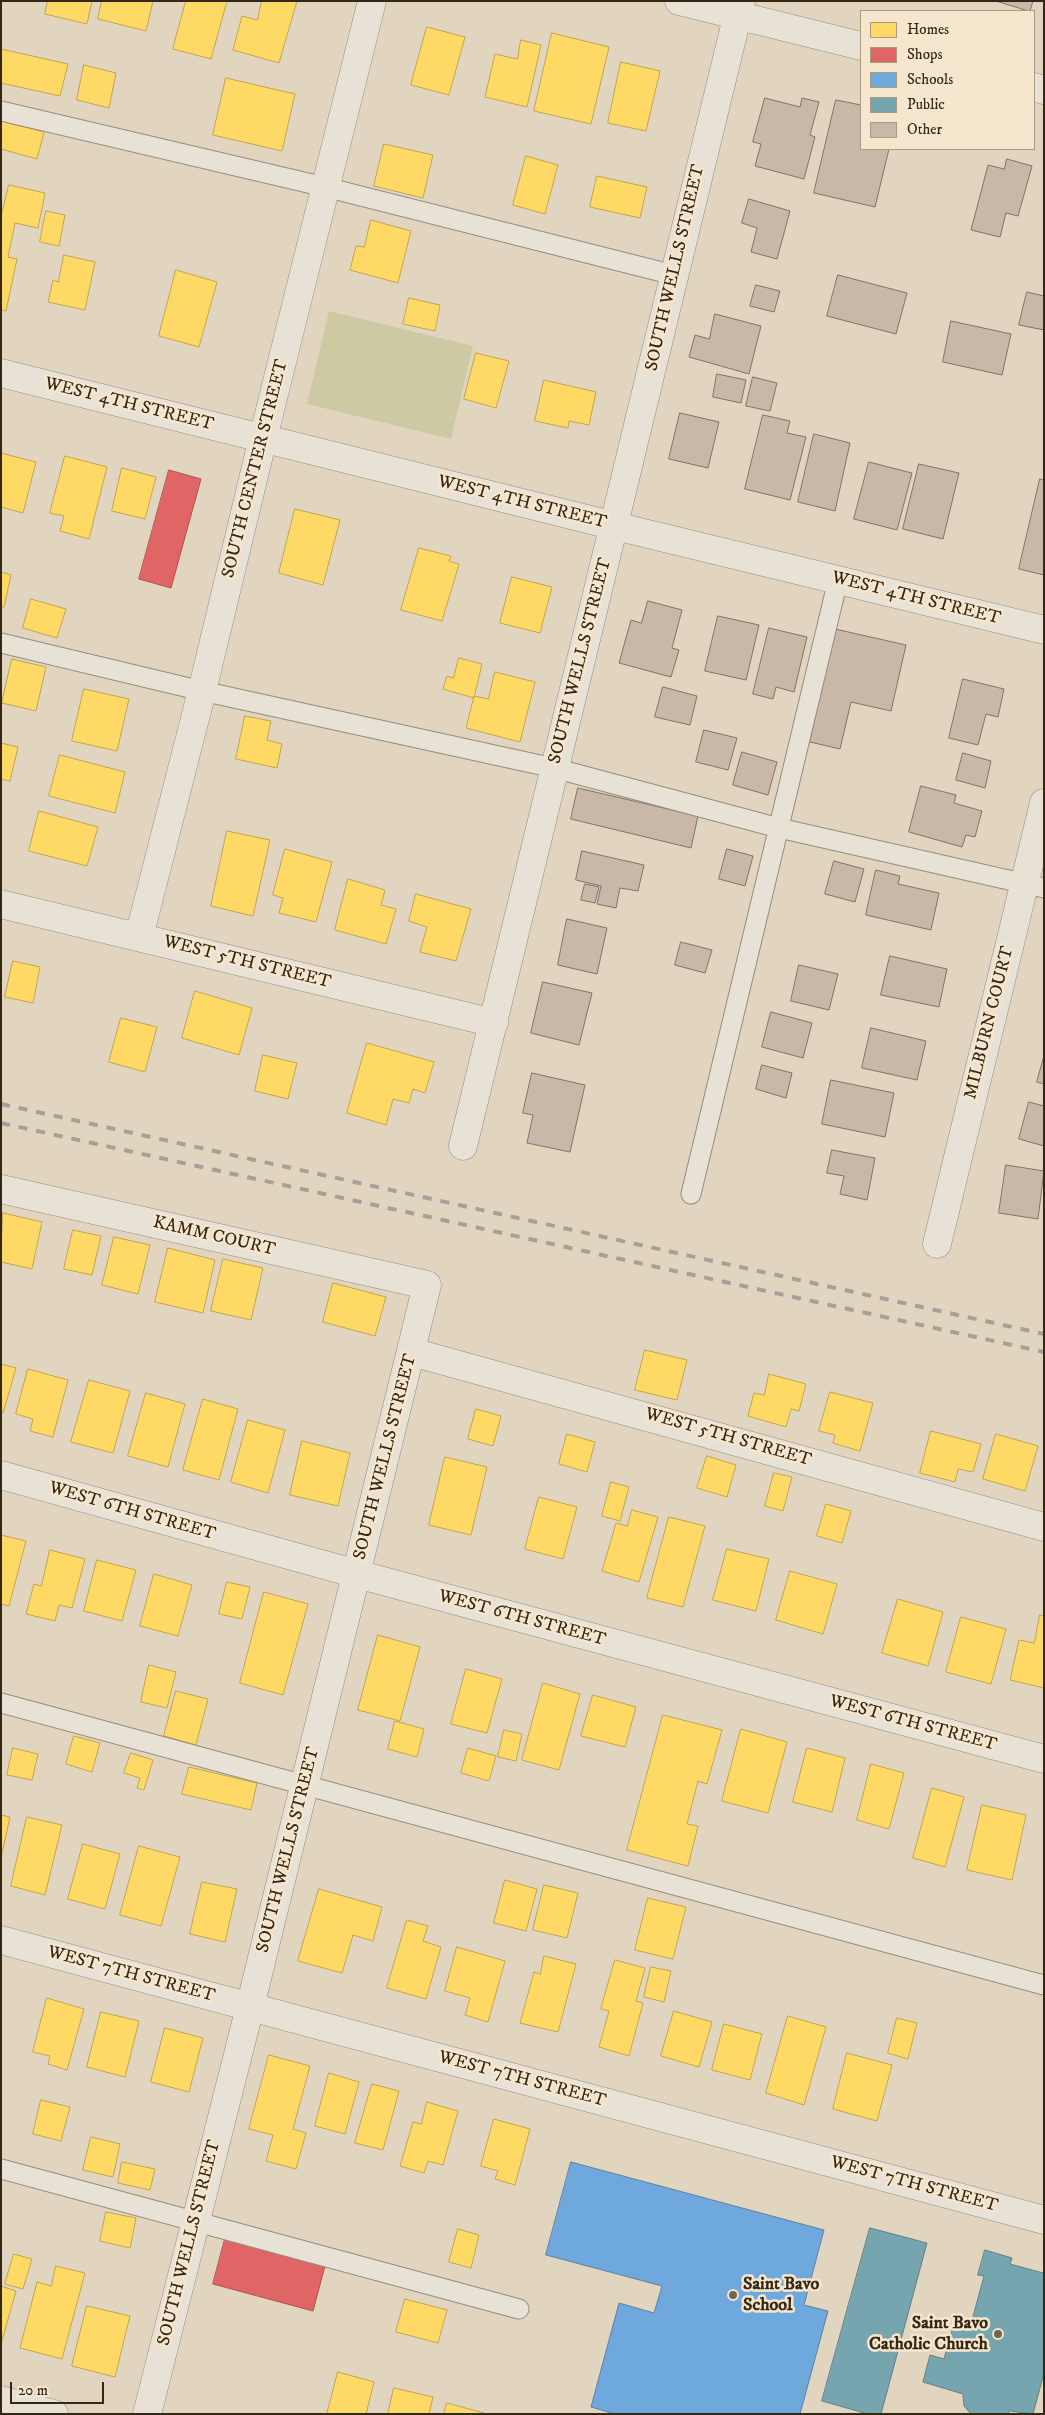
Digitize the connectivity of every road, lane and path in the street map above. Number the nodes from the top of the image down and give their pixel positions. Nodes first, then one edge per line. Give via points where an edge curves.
1 (372, 1) edge
2 (679, 1) edge
3 (739, 8) edge
4 (860, 46) edge
5 (1, 111) edge
6 (325, 187) junction
7 (674, 275) junction
8 (1, 373) edge
9 (263, 438) junction
10 (615, 526) junction
11 (838, 580) junction
12 (1044, 630) edge
13 (1, 642) edge
14 (202, 691) junction
15 (554, 768) junction
16 (1044, 803) edge
17 (779, 828) junction
18 (1034, 886) edge
19 (1, 904) edge
20 (139, 937) junction
21 (494, 1023) junction
22 (463, 1146) dead end
23 (1, 1188) edge
24 (691, 1194) dead end
25 (937, 1244) dead end
26 (427, 1285) joint
27 (412, 1352) junction
28 (1, 1476) edge
29 (1044, 1526) edge
30 (357, 1574) junction
31 (1, 1703) edge
32 (1044, 1759) edge
33 (304, 1787) junction
34 (1, 1940) edge
35 (1044, 1985) edge
36 (250, 2007) junction
37 (1, 2169) edge
38 (1044, 2220) edge
39 (195, 2221) junction
40 (519, 2309) dead end
41 (1, 2400) edge
42 (54, 2414) edge
43 (147, 2414) edge

1 - 6 street, SOUTH CENTER STREET
2 - 3 street
3 - 4 street
3 - 7 street, SOUTH WELLS STREET
5 - 6 lane
6 - 7 lane
6 - 9 street, SOUTH CENTER STREET
7 - 10 street, SOUTH WELLS STREET
8 - 9 street, WEST 4TH STREET
9 - 10 street, WEST 4TH STREET
9 - 14 street, SOUTH CENTER STREET
10 - 11 street, WEST 4TH STREET
10 - 15 street, SOUTH WELLS STREET
11 - 12 street, WEST 4TH STREET
11 - 17 lane
13 - 14 lane
14 - 15 lane
14 - 20 street, SOUTH CENTER STREET
15 - 17 lane
15 - 21 street, SOUTH WELLS STREET
16 - 18 street, MILBURN COURT
17 - 18 lane
17 - 24 lane
18 - 25 street, MILBURN COURT
19 - 20 street, WEST 5TH STREET
20 - 21 street, WEST 5TH STREET
21 - 22 street, SOUTH WELLS STREET
23 - 26 street, KAMM COURT
26 - 27 street, SOUTH WELLS STREET
27 - 29 street, WEST 5TH STREET
27 - 30 street, SOUTH WELLS STREET
28 - 30 street, WEST 6TH STREET
30 - 32 street, WEST 6TH STREET
30 - 33 street, SOUTH WELLS STREET
31 - 33 lane
33 - 35 lane
33 - 36 street, SOUTH WELLS STREET
34 - 36 street, WEST 7TH STREET
36 - 38 street, WEST 7TH STREET
36 - 39 street, SOUTH WELLS STREET
37 - 39 lane
39 - 40 lane
39 - 43 street, SOUTH WELLS STREET
41 - 42 street

